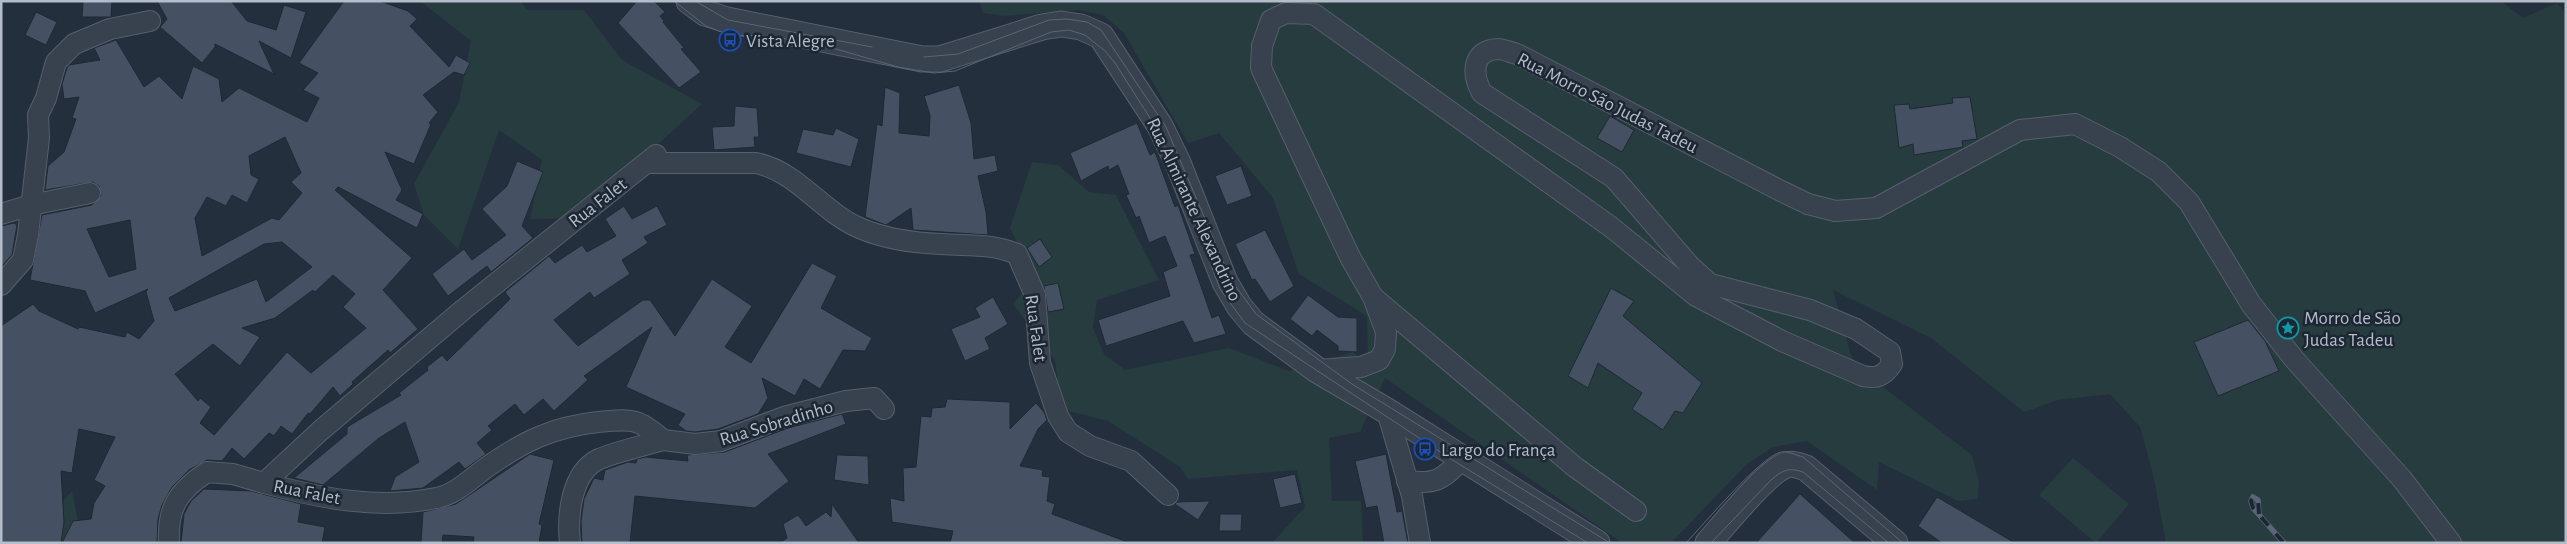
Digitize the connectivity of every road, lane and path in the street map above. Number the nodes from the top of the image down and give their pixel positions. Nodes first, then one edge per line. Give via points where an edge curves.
1 (689, 1) edge
2 (150, 21) dead end
3 (90, 192) dead end
4 (31, 204) junction
5 (1, 214) edge
6 (1, 285) edge
7 (1373, 297) junction
8 (1317, 370) junction
9 (884, 408) dead end
10 (1388, 411) junction
11 (663, 440) junction
12 (1463, 459) junction
13 (1407, 481) junction
14 (264, 483) junction
15 (1168, 495) dead end
16 (1636, 511) dead end
17 (169, 543) edge
18 (570, 543) edge
19 (1420, 543) edge
20 (1596, 543) edge
21 (1708, 543) edge
22 (1895, 543) edge
23 (2451, 543) edge

1 - 8 street, Rua Almirante Alexandrino via 705,13 727,20 922,59 940,59 1061,24 1081,27 1101,36 1160,126 1225,282 1239,306 1252,322
2 - 4 street via 110,29 74,44 56,62 38,115 39,138
3 - 4 street
4 - 5 street
4 - 6 street via 23,260
7 - 8 street, Rua Morro São Judas Tadeu via 1386,332 1385,349 1379,360 1361,367
7 - 16 street via 1575,466
7 - 23 street, Rua Morro São Judas Tadeu via 1350,257 1261,68 1262,46 1271,20 1286,13 1314,14 1611,228 1696,296 1782,341 1873,378 1885,374 1892,364 1890,352 1856,329 1810,310 1710,284 1690,266 1614,178 1482,93 1474,71 1476,60 1484,53 1498,49 1517,54 1787,194 1835,211 1876,208 2020,130 2075,124 2159,172 2189,202 2251,304 2294,359 2402,479
8 - 10 street, Rua Almirante Alexandrino
9 - 11 street, Rua Sobradinho via 874,398 846,401 784,417 721,440 695,444
10 - 12 street, Rua Almirante Alexandrino
10 - 13 street
11 - 14 street, Rua Falet via 646,425 630,419 570,425 528,441 454,491 437,498 380,504
11 - 18 street via 598,460 585,470 570,501
12 - 13 street via 1439,480 1429,483
12 - 20 street, Rua Almirante Alexandrino
13 - 19 street
14 - 15 street, Rua Falet via 464,309 652,159 773,166 803,186 842,220 879,235 939,244 998,246 1017,254 1035,295 1040,363 1058,416 1068,432 1090,446 1130,461
14 - 17 street via 232,474 207,472 184,490 175,503 168,525
21 - 22 street via 1770,475 1785,465 1796,465 1806,468

